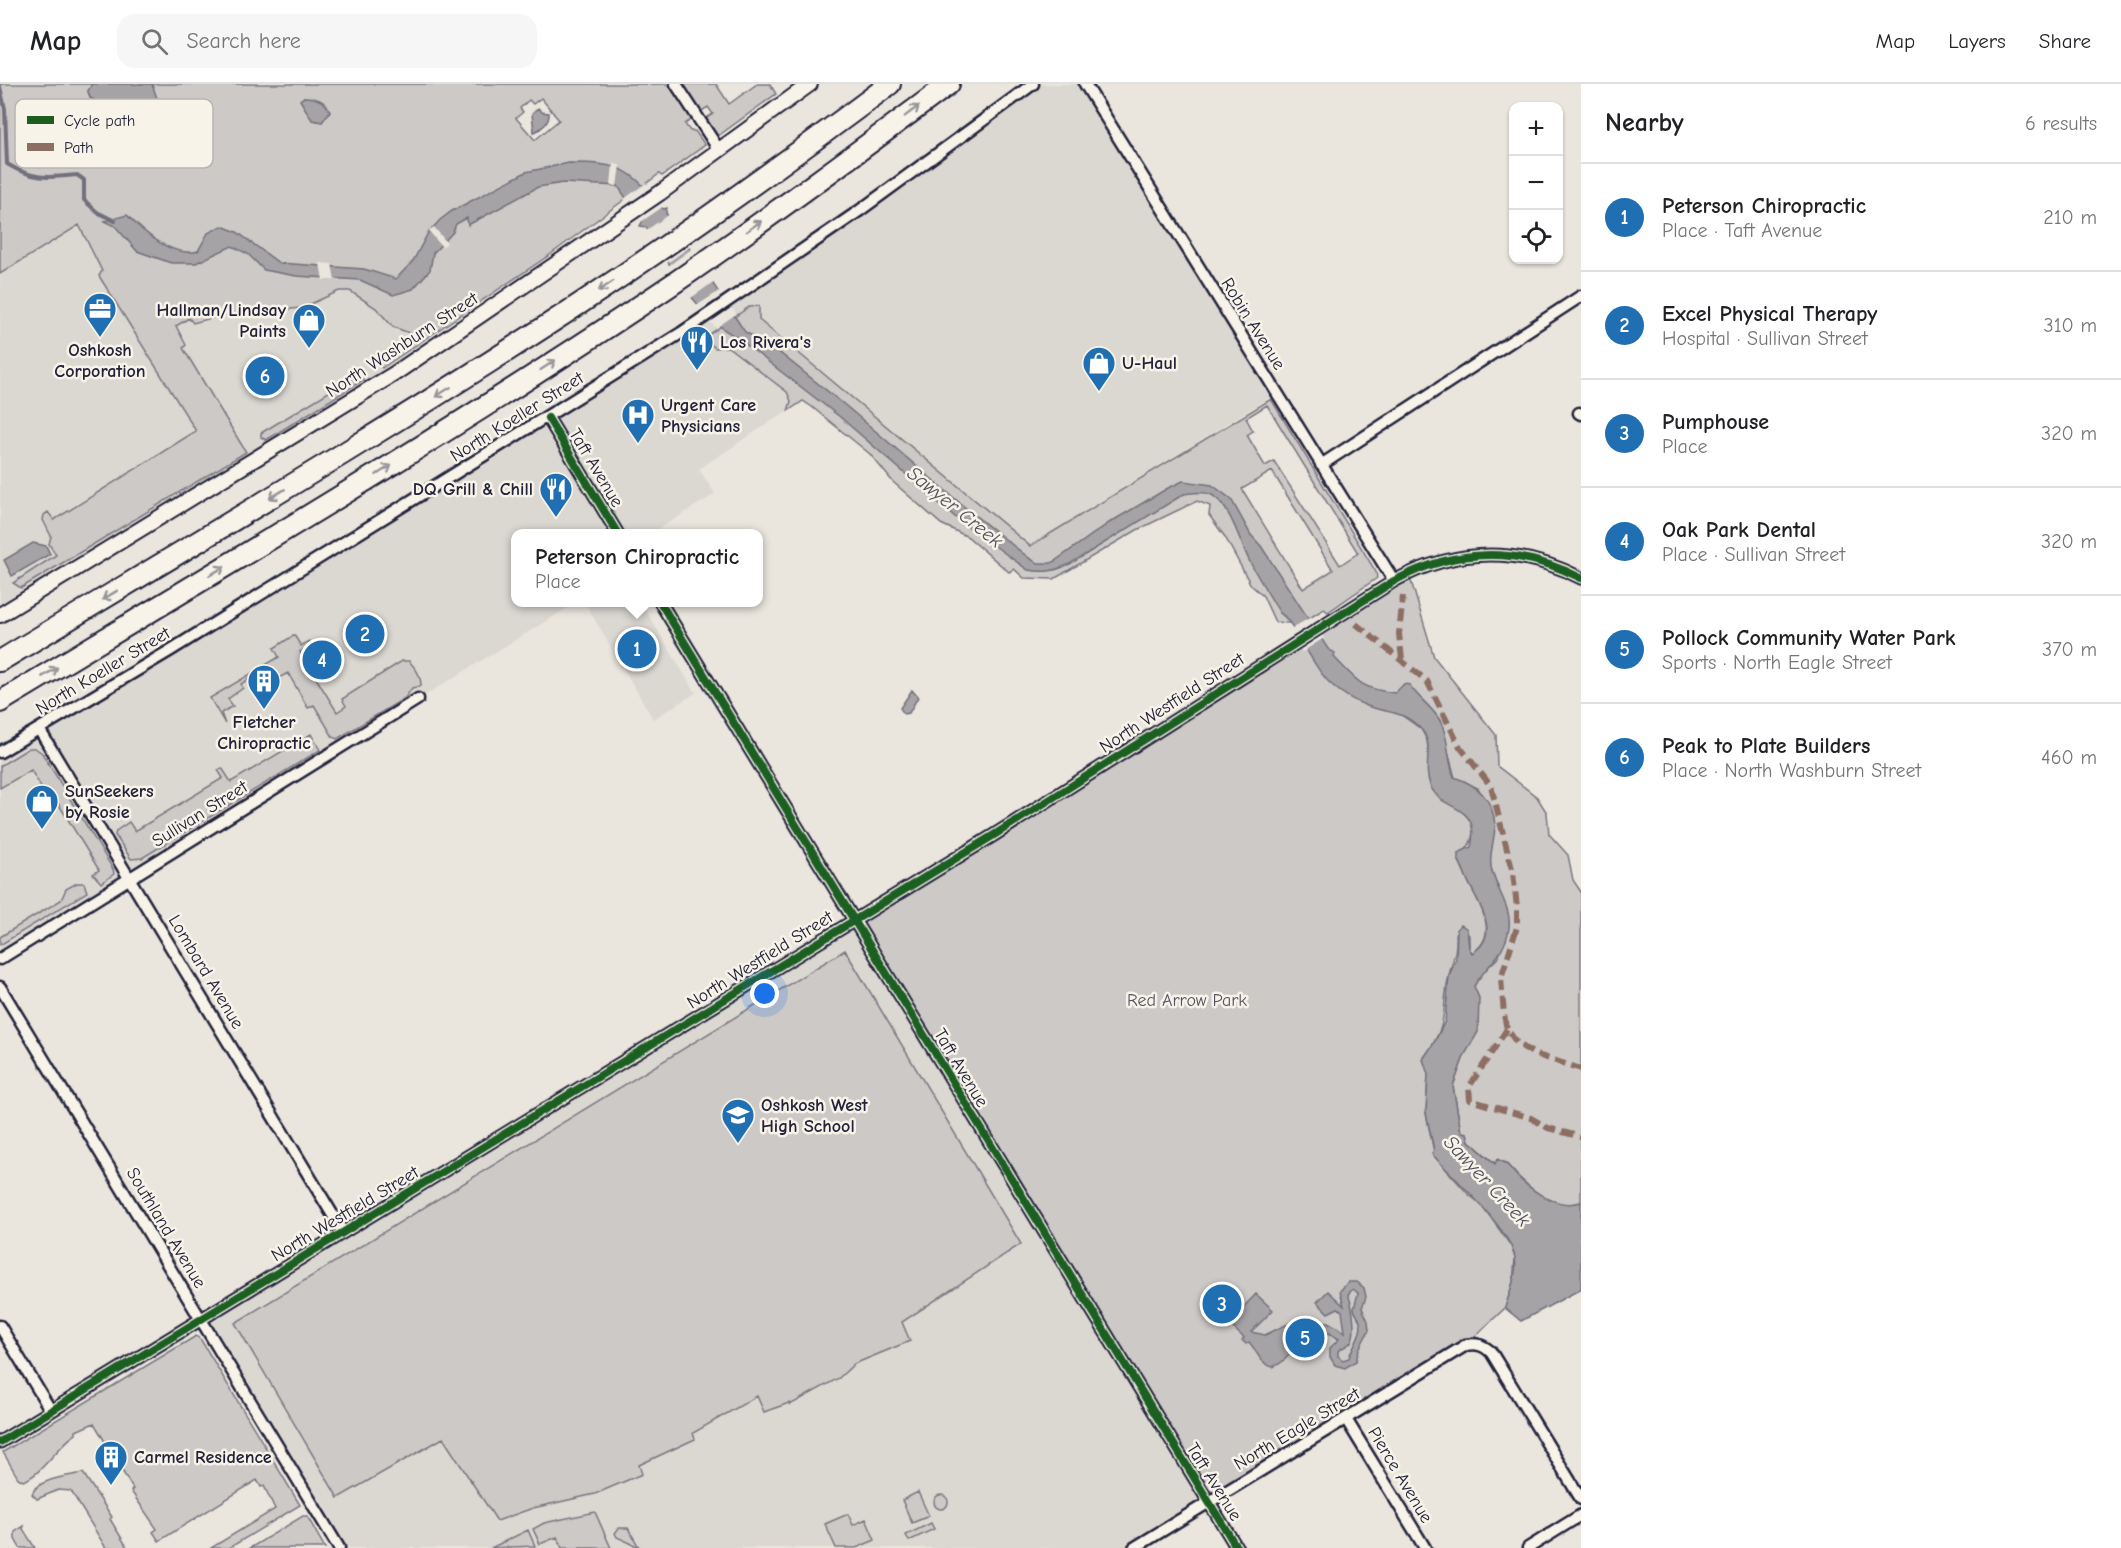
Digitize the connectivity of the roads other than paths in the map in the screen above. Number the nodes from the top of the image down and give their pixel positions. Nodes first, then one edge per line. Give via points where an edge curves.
1 (676, 84) edge
2 (810, 84) edge
3 (867, 84) edge
4 (890, 84) edge
5 (949, 84) edge
6 (1033, 84) edge
7 (1085, 84) edge
8 (825, 133) junction
9 (719, 150) junction
10 (1581, 296) edge
11 (548, 418) junction
12 (1321, 465) junction
13 (615, 529) edge
14 (1581, 578) edge
15 (1394, 581) junction
16 (662, 607) edge
17 (0, 615) edge
18 (0, 661) edge
19 (418, 699) dead end
20 (0, 702) edge
21 (39, 729) junction
22 (0, 752) edge
23 (129, 876) junction
24 (854, 920) junction
25 (0, 958) edge
26 (0, 987) edge
27 (343, 1232) junction
28 (202, 1318) junction
29 (0, 1326) edge
30 (51, 1411) junction
31 (1346, 1419) junction
32 (0, 1442) edge
33 (1581, 1499) edge
34 (1208, 1502) junction
35 (1581, 1515) edge
36 (339, 1548) edge
37 (1134, 1548) edge
38 (1237, 1548) edge
39 (1425, 1548) edge
40 (1528, 1548) edge

1 - 9 street
2 - 9 street, North Washburn Street
3 - 8 highway via 834,109
4 - 8 highway
20 -> 5 highway via 382,471 675,282
6 - 11 street, North Koeller Street via 733,299
7 - 12 street, Robin Avenue
8 -> 18 highway via 655,253 416,408
9 - 17 street, North Washburn Street via 394,374
10 - 12 street
11 - 13 street, Taft Avenue
11 - 21 street, North Koeller Street
12 - 15 street, Robin Avenue
14 - 15 street, North Westfield Street via 1536,560 1490,554 1444,559
15 - 24 street, North Westfield Street
16 - 24 street, Taft Avenue
19 - 23 street, Sullivan Street
21 - 22 street, North Koeller Street
21 - 23 street, Lombard Avenue
23 - 25 street, Sullivan Street
23 - 27 street, Lombard Avenue
24 - 27 street, North Westfield Street
24 - 34 street, Taft Avenue
26 - 28 street, Southland Avenue
27 - 28 street, North Westfield Street
28 - 30 street, North Westfield Street
28 - 36 street, Southland Avenue
29 - 30 street
30 - 32 street, North Westfield Street
31 - 33 street, North Eagle Street via 1466,1345 1479,1344 1491,1352
31 - 34 street, North Eagle Street
31 - 39 street, Pierce Avenue
34 - 37 street, North Eagle Street
34 - 38 street, Taft Avenue
35 - 40 street

